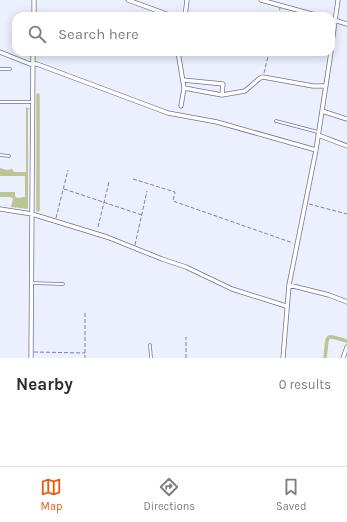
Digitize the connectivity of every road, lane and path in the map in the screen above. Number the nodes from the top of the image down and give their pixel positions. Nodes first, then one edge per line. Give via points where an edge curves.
1 (34, 0) edge
2 (128, 0) edge
3 (188, 0) edge
4 (261, 0) edge
5 (338, 0) edge
6 (34, 12) edge
7 (161, 12) edge
8 (185, 12) edge
9 (304, 12) edge
10 (335, 12) edge
11 (335, 21) edge
12 (347, 24) edge
13 (0, 52) edge
14 (33, 56) edge
15 (179, 56) edge
16 (268, 56) edge
17 (330, 56) edge
18 (33, 64) junction
19 (0, 69) edge
20 (10, 69) dead end
21 (263, 77) junction
22 (183, 80) junction
23 (326, 86) junction
24 (184, 88) junction
25 (222, 95) junction
26 (0, 102) edge
27 (33, 102) junction
28 (182, 106) dead end
29 (322, 111) junction
30 (347, 119) edge
31 (276, 121) dead end
32 (318, 134) junction
33 (347, 146) edge
34 (316, 150) junction
35 (0, 155) edge
36 (9, 156) dead end
37 (68, 170) dead end
38 (133, 179) dead end
39 (109, 182) dead end
40 (64, 189) junction
41 (147, 191) dead end
42 (104, 202) junction
43 (305, 203) junction
44 (0, 209) edge
45 (32, 214) junction
46 (142, 214) junction
47 (347, 214) edge
48 (55, 222) junction
49 (98, 227) dead end
50 (298, 244) junction
51 (134, 248) junction
52 (32, 283) junction
53 (63, 284) dead end
54 (289, 285) junction
55 (347, 302) edge
56 (286, 306) junction
57 (85, 313) dead end
58 (186, 337) dead end
59 (150, 345) dead end
60 (347, 347) edge
61 (31, 352) junction
62 (85, 353) junction
63 (31, 358) edge
64 (85, 358) edge
65 (150, 358) edge
66 (186, 358) edge
67 (283, 358) edge
68 (343, 358) edge

1 - 6 street
2 - 7 street
3 - 8 street
4 - 9 street
5 - 10 street
11 - 12 street
13 - 18 street
14 - 18 street
15 - 22 street
16 - 21 path
17 - 23 street
18 - 27 street
18 - 34 street via 168,113 216,122
19 - 20 lane
21 - 23 street
21 - 25 street via 245,91
22 - 24 street
22 - 25 street via 223,84
23 - 29 street
24 - 25 street
24 - 28 street
26 - 27 lane
27 - 45 street
29 - 30 street
29 - 32 street
31 - 32 lane
32 - 33 street
32 - 34 street
34 - 43 street
35 - 36 lane
37 - 40 path
38 - 50 path via 175,192 173,201
39 - 42 path
40 - 42 path
40 - 48 path
41 - 46 path
42 - 46 path
42 - 49 path
43 - 47 path
43 - 50 street
44 - 45 street
45 - 48 street
45 - 52 street
46 - 51 path
48 - 51 street via 107,237
50 - 54 street
51 - 56 street via 192,270 232,289
52 - 53 lane
52 - 61 street
54 - 55 street
54 - 56 street
56 - 67 street
57 - 62 path
58 - 66 path
59 - 65 lane
60 - 68 street
61 - 62 path
61 - 63 street
62 - 64 path

